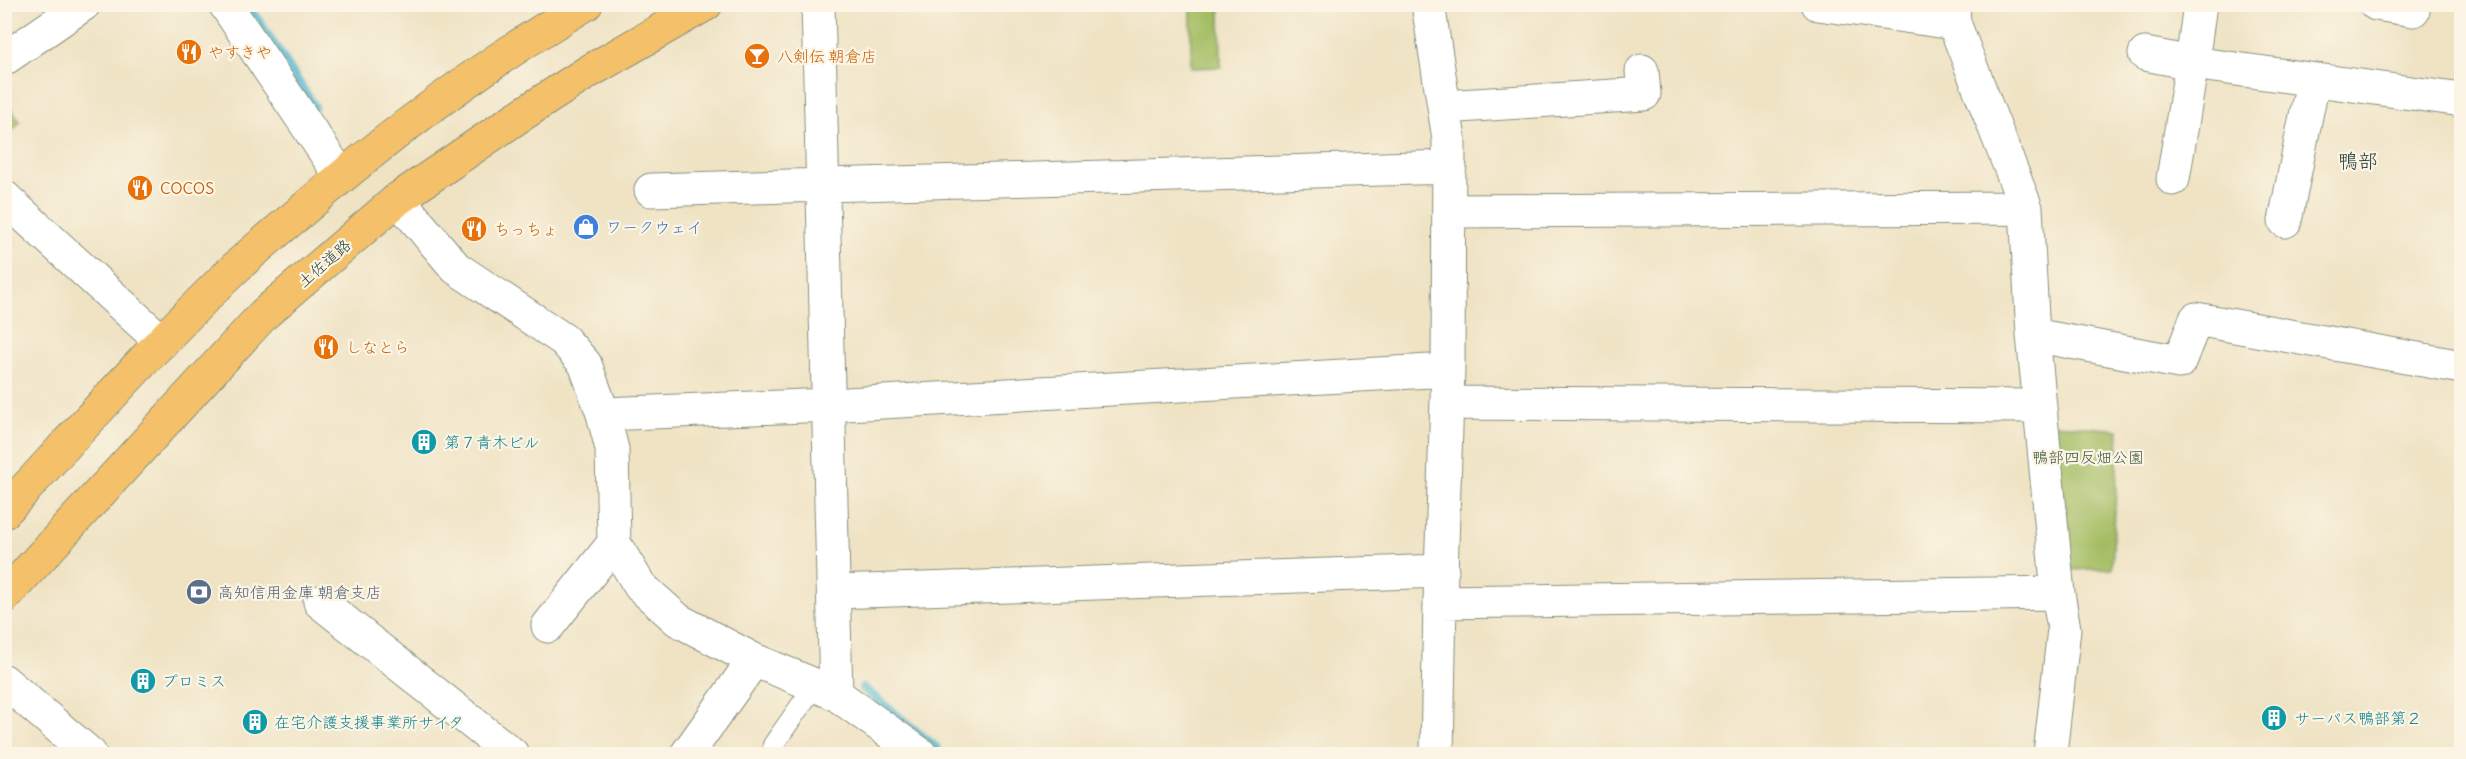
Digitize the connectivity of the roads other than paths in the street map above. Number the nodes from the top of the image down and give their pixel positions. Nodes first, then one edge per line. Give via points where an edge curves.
1 (84, 4) edge
2 (225, 4) edge
3 (586, 4) edge
4 (706, 4) edge
5 (818, 4) edge
6 (1428, 4) edge
7 (1818, 4) edge
8 (2200, 4) edge
9 (2376, 4) edge
10 (2414, 4) edge
11 (1953, 14) edge
12 (2145, 54) dead end
13 (4, 59) edge
14 (2192, 63) junction
15 (1642, 71) dead end
16 (2313, 81) junction
17 (2462, 100) edge
18 (1444, 107) junction
19 (1450, 166) junction
20 (341, 176) junction
21 (2173, 179) dead end
22 (824, 185) junction
23 (651, 190) dead end
24 (398, 199) junction
25 (6, 202) edge
26 (2026, 208) junction
27 (1450, 210) junction
28 (2284, 221) dead end
29 (2033, 335) junction
30 (162, 342) junction
31 (2462, 367) edge
32 (1448, 370) junction
33 (1447, 403) junction
34 (829, 405) junction
35 (2040, 406) junction
36 (613, 414) junction
37 (4, 513) edge
38 (614, 543) junction
39 (1441, 587) junction
40 (834, 592) junction
41 (2058, 593) junction
42 (4, 597) edge
43 (320, 602) dead end
44 (548, 626) dead end
45 (754, 660) junction
46 (4, 681) edge
47 (825, 689) junction
48 (773, 745) dead end
49 (916, 753) edge
50 (90, 754) edge
51 (512, 754) edge
52 (687, 754) edge
53 (1437, 754) edge
54 (2050, 754) edge

1 - 13 street
2 - 20 street
3 - 20 highway via 470,78
4 - 24 highway, 土佐道路 via 588,72
5 - 22 street
6 - 18 street
7 - 11 street
8 - 14 street
9 - 10 street via 2413,10
11 - 26 street
12 - 14 street
14 - 16 street
14 - 21 street
15 - 18 street via 1644,94
16 - 17 street
16 - 28 street
18 - 19 street
19 - 22 street
19 - 27 street
20 - 30 highway via 232,271
22 - 23 street
22 - 34 street
24 - 36 street via 456,268 564,340 585,364
24 - 42 highway, 土佐道路 via 264,314
25 - 30 street
26 - 27 street
26 - 29 street
27 - 32 street
29 - 31 street via 2179,362 2196,319
29 - 35 street
30 - 37 highway
32 - 33 street
32 - 34 street
33 - 35 street
33 - 39 street
34 - 36 street
34 - 40 street
35 - 41 street
36 - 38 street
38 - 44 street
38 - 45 street via 640,586 678,620
39 - 40 street
39 - 41 street
39 - 53 street
40 - 47 street
41 - 54 street via 2064,629
43 - 51 street
45 - 47 street
45 - 52 street
46 - 50 street
47 - 48 lane
47 - 49 street

